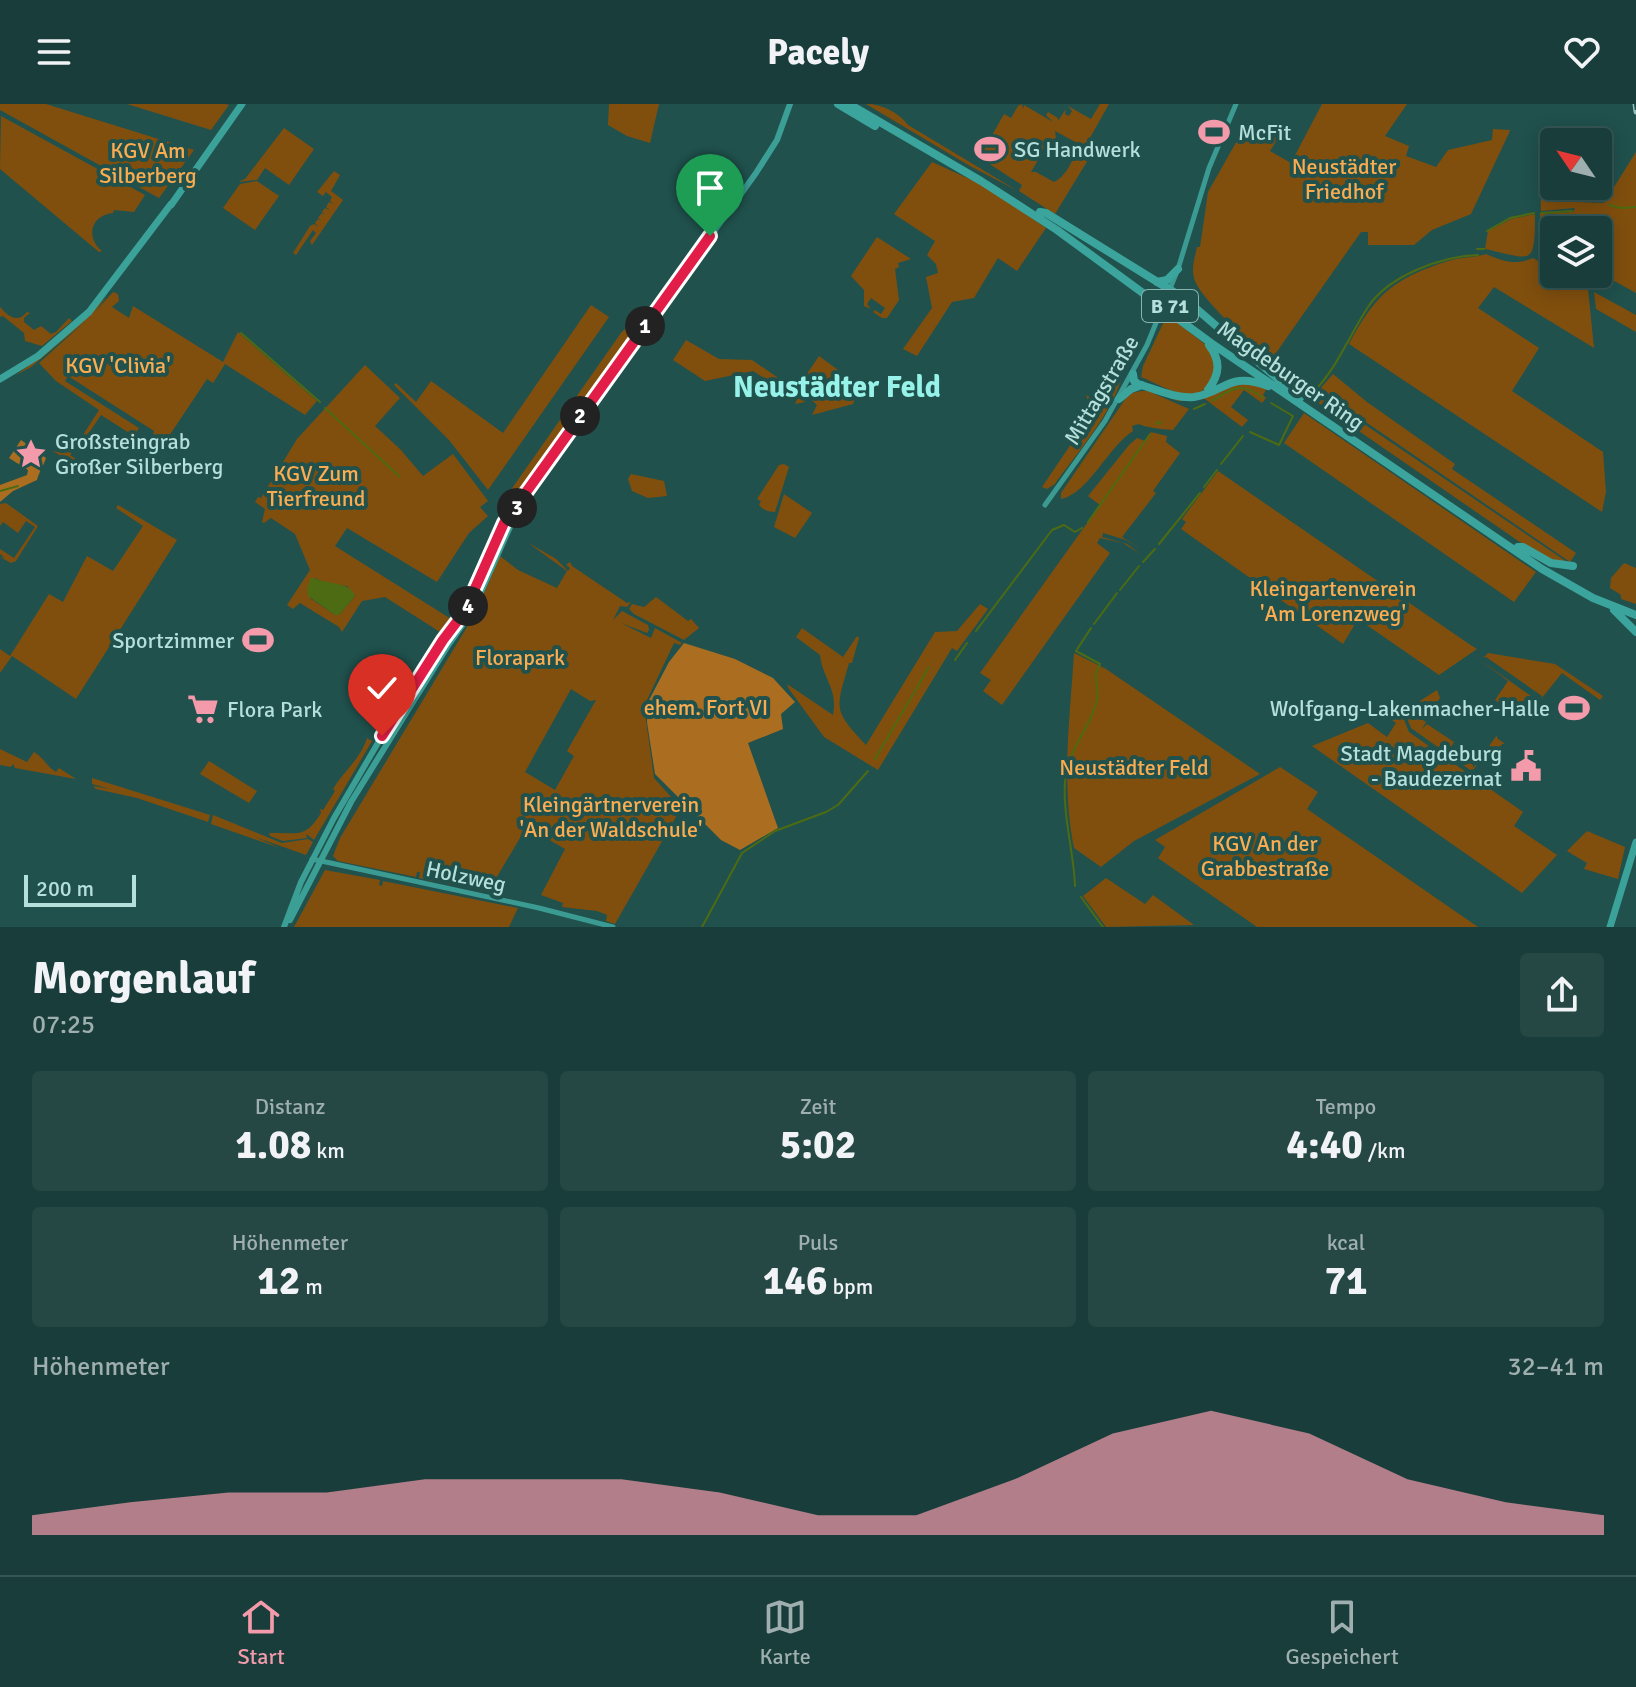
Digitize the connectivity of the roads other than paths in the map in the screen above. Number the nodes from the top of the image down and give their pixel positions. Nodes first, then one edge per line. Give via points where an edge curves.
1 (242, 104) edge
2 (790, 104) edge
3 (838, 104) edge
4 (849, 104) edge
5 (857, 104) edge
6 (1236, 104) edge
7 (940, 157) junction
8 (1040, 212) junction
9 (1178, 269) junction
10 (1157, 282) junction
11 (1170, 293) junction
12 (1183, 323) junction
13 (1133, 374) junction
14 (0, 379) edge
15 (1143, 385) junction
16 (1159, 389) junction
17 (1205, 393) junction
18 (1119, 399) junction
19 (1298, 399) junction
20 (1045, 505) dead end
21 (1518, 547) junction
22 (1573, 566) dead end
23 (1603, 602) junction
24 (1636, 612) edge
25 (1636, 632) edge
26 (1636, 842) edge
27 (316, 860) junction
28 (286, 927) edge
29 (613, 927) edge
30 (1610, 927) edge

1 - 14 main road via 103,296 62,337
2 - 27 main road via 762,165 504,523 465,611
3 - 7 highway
4 - 7 highway, Magdeburger Ring / B 71
5 - 8 highway, Magdeburger Ring / B 71
6 - 9 street, Mittagstraße via 1206,174
7 - 12 highway, Magdeburger Ring / B 71 via 1057,230
8 - 10 highway
8 - 19 highway, Magdeburger Ring / B 71
9 - 10 highway
9 - 11 street, Mittagstraße
10 - 11 highway
11 - 13 street, Mittagstraße
11 - 19 highway via 1201,311
12 - 17 highway via 1217,358 1217,375
12 - 19 highway, Magdeburger Ring / B 71
13 - 15 highway
13 - 16 highway
13 - 18 street, Mittagstraße
15 - 16 highway
15 - 18 highway
16 - 17 highway via 1185,397
17 - 19 highway via 1246,380
18 - 20 street, Mittagstraße
19 - 21 highway, Magdeburger Ring / B 71
19 - 23 highway, Magdeburger Ring / B 71 via 1553,576
21 - 22 highway via 1551,563
21 - 24 highway, Magdeburger Ring / B 71 via 1572,582
23 - 24 highway, Magdeburger Ring / B 71
23 - 25 highway
26 - 30 main road
27 - 28 main road
27 - 29 street, Holzweg

